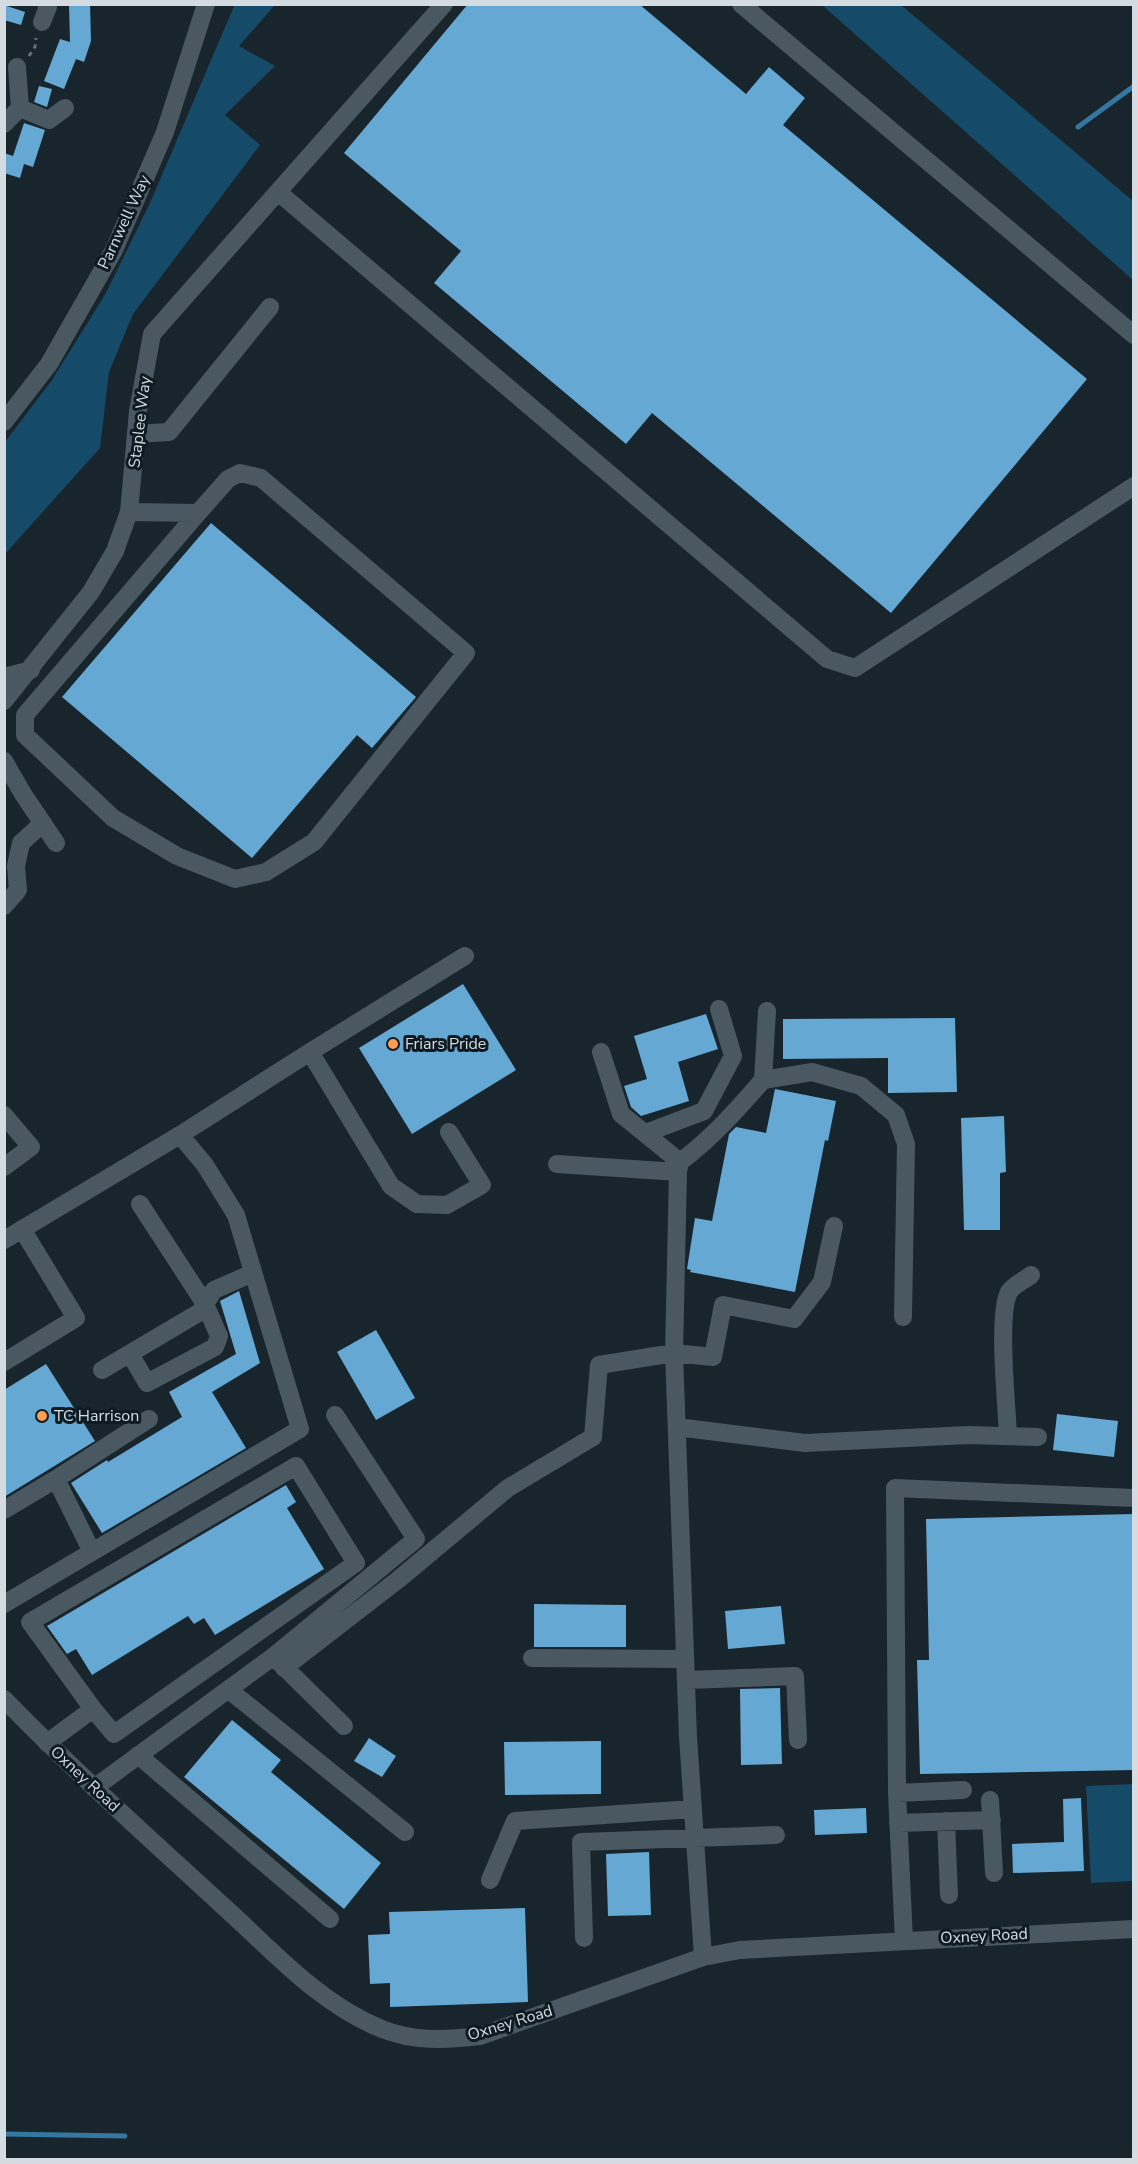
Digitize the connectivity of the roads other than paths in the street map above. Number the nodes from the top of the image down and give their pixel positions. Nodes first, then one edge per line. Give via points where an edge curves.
1 (207, 4) edge
2 (444, 4) edge
3 (741, 4) edge
4 (17, 67) road end
5 (20, 108) junction
6 (65, 108) dead end
7 (4, 124) edge
8 (278, 192) junction
9 (270, 307) dead end
10 (1134, 335) edge
11 (4, 422) edge
12 (136, 434) junction
13 (1134, 486) edge
14 (129, 512) junction
15 (198, 513) junction
16 (31, 670) junction
17 (4, 677) edge
18 (4, 701) edge
19 (4, 761) edge
20 (43, 823) junction
21 (56, 843) dead end
22 (4, 906) edge
23 (465, 957) dead end
24 (719, 1010) dead end
25 (767, 1011) dead end
26 (310, 1052) junction
27 (601, 1053) dead end
28 (763, 1080) junction
29 (4, 1115) edge
30 (449, 1132) dead end
31 (646, 1133) junction
32 (180, 1135) junction
33 (557, 1164) dead end
34 (4, 1167) edge
35 (679, 1167) junction
36 (140, 1204) dead end
37 (834, 1226) dead end
38 (22, 1229) junction
39 (4, 1240) edge
40 (254, 1273) junction
41 (1031, 1275) dead end
42 (205, 1304) junction
43 (903, 1317) dead end
44 (130, 1353) junction
45 (674, 1353) junction
46 (4, 1362) edge
47 (102, 1370) dead end
48 (335, 1415) dead end
49 (149, 1419) dead end
50 (677, 1426) junction
51 (1008, 1436) junction
52 (1038, 1437) dead end
53 (56, 1479) junction
54 (1134, 1498) edge
55 (4, 1510) edge
56 (92, 1552) junction
57 (4, 1604) edge
58 (532, 1658) dead end
59 (685, 1659) junction
60 (279, 1662) junction
61 (687, 1680) junction
62 (229, 1690) junction
63 (4, 1699) edge
64 (93, 1709) junction
65 (344, 1726) dead end
66 (798, 1740) dead end
67 (47, 1743) junction
68 (138, 1755) junction
69 (94, 1788) junction
70 (963, 1790) dead end
71 (897, 1793) junction
72 (990, 1800) dead end
73 (693, 1809) junction
74 (992, 1820) junction
75 (946, 1821) junction
76 (898, 1823) junction
77 (405, 1832) dead end
78 (776, 1835) dead end
79 (695, 1838) junction
80 (994, 1874) dead end
81 (490, 1880) dead end
82 (949, 1895) dead end
83 (330, 1919) dead end
84 (1134, 1929) edge
85 (584, 1938) dead end
86 (904, 1940) junction
87 (704, 1957) junction

1 - 11 street, Parnwell Way via 165,132 114,250 50,364
2 - 8 street, Staplee Way
3 - 10 street
4 - 5 street
5 - 6 street via 49,120
5 - 7 street
8 - 12 street, Staplee Way via 152,334
8 - 13 street via 827,659 855,668
9 - 12 street via 169,432
12 - 14 street, Staplee Way
14 - 15 street
14 - 16 street, Staplee Way via 115,551 91,592
15 - 15 street via 228,479 240,473 261,478 466,653 314,842 266,872 235,879 177,856 113,818 25,735 24,715
16 - 17 street
16 - 18 street, Staplee Way
19 - 20 street
20 - 21 street
20 - 22 street via 21,843 16,866 18,890
23 - 26 street
24 - 31 street via 733,1056 704,1111
25 - 28 street
26 - 30 street via 391,1186 417,1203 447,1205 482,1185
26 - 32 street
27 - 31 street via 621,1113
28 - 35 street via 726,1123
28 - 43 street via 812,1072 861,1086 897,1115 906,1144
29 - 34 street via 31,1147
31 - 35 street
32 - 38 street
32 - 40 street via 205,1165 236,1215
33 - 35 street
35 - 45 street
36 - 42 street
37 - 45 street via 822,1282 794,1319 723,1305 713,1357
38 - 39 street
38 - 46 street via 76,1318
40 - 42 street via 214,1290
40 - 56 street via 300,1428
41 - 51 street via 1010,1290 1005,1305
42 - 44 street via 200,1312
42 - 44 street via 219,1336 215,1347 147,1383
44 - 47 street
45 - 50 street
45 - 60 street via 599,1365 593,1437 508,1488 390,1587
48 - 60 street via 416,1539
49 - 53 street
50 - 51 street via 805,1443
50 - 59 street
51 - 52 street
53 - 55 street
53 - 56 street
54 - 71 street via 895,1488
56 - 57 street
58 - 59 street
59 - 61 street
60 - 62 street
60 - 65 street
61 - 66 street via 795,1676
61 - 73 street
62 - 68 street
62 - 77 street
63 - 67 street, Oxney Road
64 - 64 street via 30,1622 296,1466 356,1563 114,1734
64 - 67 street
67 - 69 street, Oxney Road
68 - 69 street
68 - 83 street
69 - 87 street, Oxney Road via 305,1980 345,2011 395,2034 446,2040 480,2036
70 - 71 street
71 - 76 street
72 - 74 street
73 - 79 street
73 - 81 street via 515,1821
74 - 75 street
74 - 80 street
75 - 76 street
75 - 82 street
76 - 86 street
78 - 79 street
79 - 85 street via 581,1842
79 - 87 street
84 - 86 street, Oxney Road
86 - 87 street, Oxney Road via 740,1950

